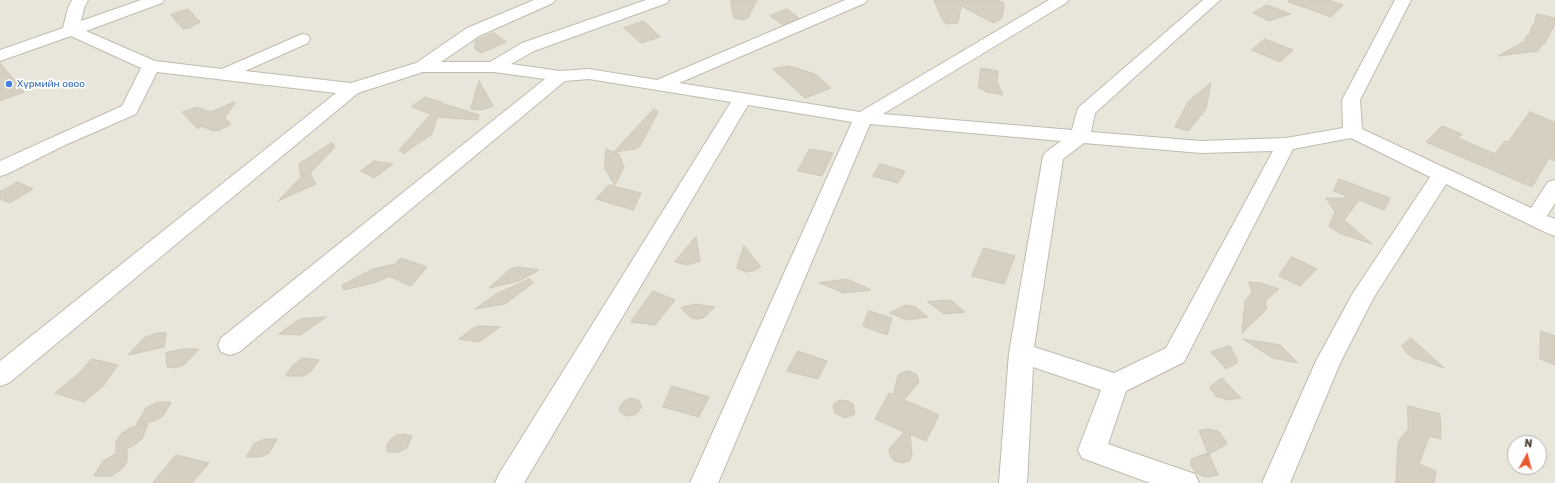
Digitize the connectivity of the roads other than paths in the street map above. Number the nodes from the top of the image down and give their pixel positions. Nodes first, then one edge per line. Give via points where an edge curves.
1 (80, 0) edge
2 (156, 0) edge
3 (547, 0) edge
4 (661, 0) edge
5 (859, 0) edge
6 (1060, 0) edge
7 (1212, 0) edge
8 (1403, 0) edge
9 (71, 30) junction
10 (302, 39) dead end
11 (0, 56) edge
12 (151, 66) junction
13 (422, 67) junction
14 (494, 67) junction
15 (223, 75) junction
16 (560, 76) junction
17 (662, 84) junction
18 (352, 90) junction
19 (743, 98) junction
20 (863, 118) junction
21 (1353, 132) junction
22 (1080, 137) junction
23 (1286, 144) junction
24 (0, 169) edge
25 (1442, 174) junction
26 (1555, 187) edge
27 (1535, 218) junction
28 (1555, 228) edge
29 (230, 345) dead end
30 (1021, 353) junction
31 (0, 376) edge
32 (1116, 384) junction
33 (509, 483) edge
34 (704, 483) edge
35 (1013, 483) edge
36 (1185, 483) edge
37 (1276, 483) edge

1 - 9 street
2 - 9 street
3 - 13 street via 473,32
4 - 14 street via 528,47
5 - 17 street
6 - 20 street
7 - 22 street via 1086,111
8 - 21 street via 1351,100
9 - 11 street
9 - 12 street
10 - 15 street
12 - 15 street
12 - 24 street via 129,110
13 - 14 street
13 - 18 street
14 - 16 street
15 - 18 street
16 - 17 street via 589,74
16 - 29 street
17 - 19 street
18 - 31 street
19 - 20 street
19 - 33 street
20 - 22 street
20 - 34 street
21 - 23 street
21 - 25 street
22 - 23 street via 1201,147
22 - 30 street via 1053,156
23 - 32 street via 1175,355
25 - 27 street
25 - 37 street via 1362,300 1329,361
26 - 27 street
27 - 28 street
30 - 32 street
30 - 35 street
32 - 36 street via 1092,450

